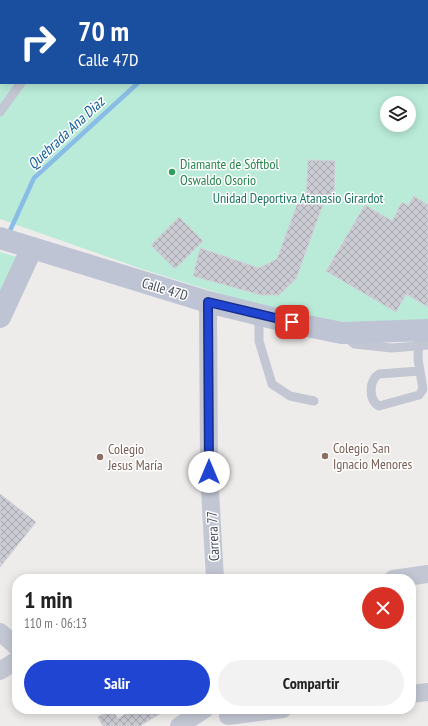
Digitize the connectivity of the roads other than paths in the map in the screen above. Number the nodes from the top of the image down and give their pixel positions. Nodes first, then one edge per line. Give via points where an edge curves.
1 (20, 84) edge
2 (0, 112) edge
3 (0, 238) edge
4 (26, 246) junction
5 (208, 302) junction
6 (259, 314) junction
7 (0, 317) edge
8 (424, 338) edge
9 (419, 371) junction
10 (314, 401) dead end
11 (215, 574) edge
12 (428, 574) edge
13 (416, 576) edge
14 (0, 632) edge
15 (12, 642) edge
16 (12, 663) edge
17 (0, 671) edge
18 (428, 692) edge
19 (416, 693) edge
20 (197, 714) edge
21 (249, 714) edge
22 (228, 717) edge
23 (178, 726) edge

1 - 2 lane
3 - 4 main road, Calle 47D
4 - 5 main road, Calle 47D
4 - 7 main road
5 - 6 main road, Calle 47D
5 - 11 street, Carrera 77 via 209,472
6 - 8 main road, Calle 47D via 342,333
6 - 10 lane via 259,341 272,384 290,396
8 - 9 lane via 418,359
9 - 9 lane via 379,374 372,381 372,399 375,404 379,406 420,395 423,388
12 - 13 street
14 - 15 street
16 - 17 street
18 - 19 street
20 - 23 street
21 - 22 street

